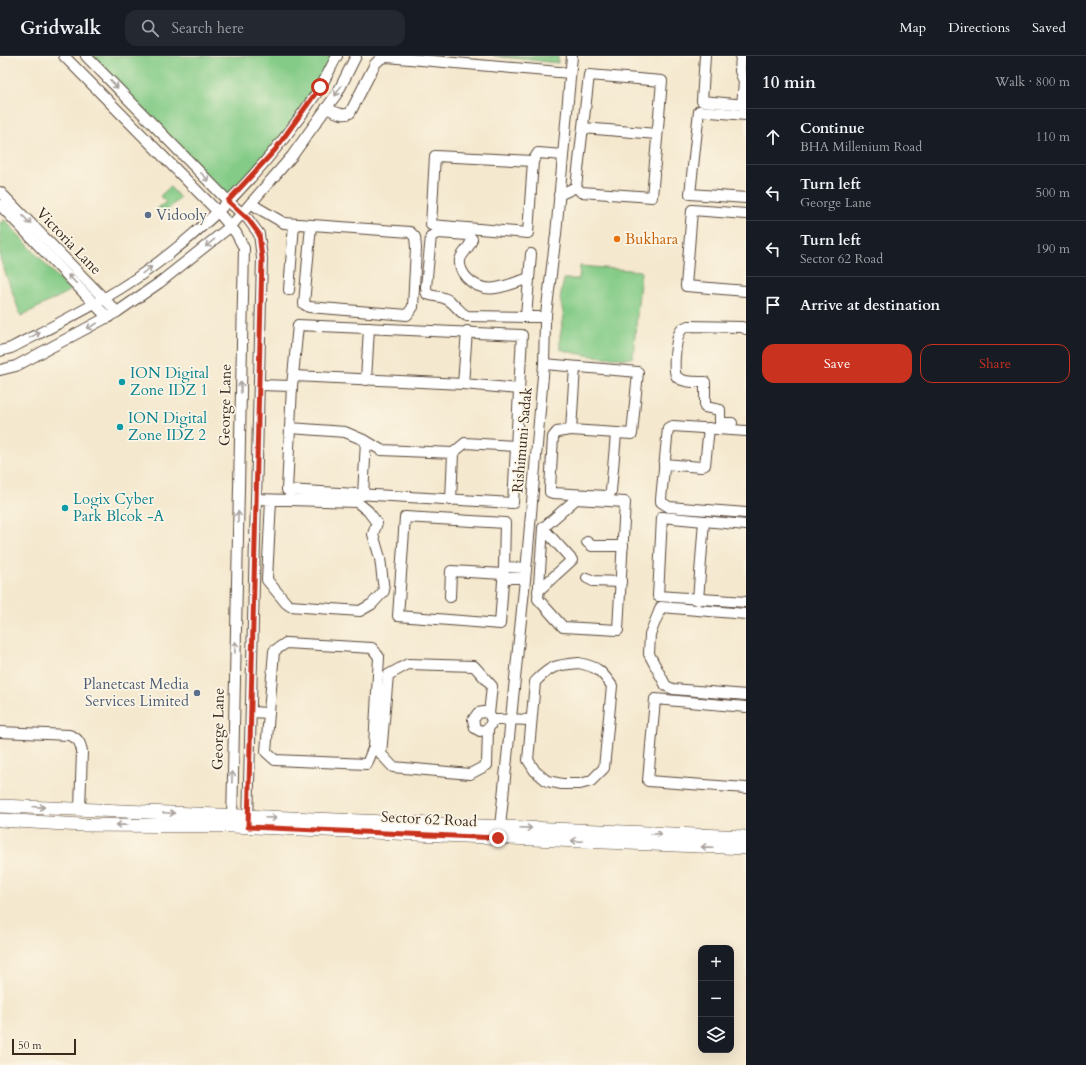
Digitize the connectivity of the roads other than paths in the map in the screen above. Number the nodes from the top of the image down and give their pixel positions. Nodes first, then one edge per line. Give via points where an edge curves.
1 (64, 56) edge
2 (86, 56) edge
3 (337, 56) edge
4 (356, 56) edge
5 (572, 56) edge
6 (705, 56) edge
7 (741, 56) edge
8 (570, 73) junction
9 (326, 108) junction
10 (745, 108) edge
11 (583, 128) junction
12 (657, 134) junction
13 (563, 155) junction
14 (533, 161) junction
15 (576, 187) junction
16 (0, 192) edge
17 (559, 195) junction
18 (746, 198) edge
19 (228, 201) junction
20 (251, 203) junction
21 (5, 209) edge
22 (218, 212) junction
23 (242, 214) junction
24 (746, 214) edge
25 (294, 224) junction
26 (311, 225) junction
27 (231, 226) junction
28 (531, 254) dead end
29 (529, 278) junction
30 (290, 290) dead end
31 (746, 291) edge
32 (104, 298) junction
33 (95, 304) junction
34 (117, 312) junction
35 (526, 317) junction
36 (108, 318) junction
37 (546, 318) junction
38 (369, 328) junction
39 (746, 329) edge
40 (467, 332) junction
41 (0, 351) edge
42 (544, 364) junction
43 (575, 367) junction
44 (0, 370) edge
45 (366, 380) junction
46 (293, 381) junction
47 (463, 384) junction
48 (259, 385) junction
49 (519, 389) junction
50 (746, 424) edge
51 (290, 428) junction
52 (709, 428) junction
53 (571, 430) junction
54 (746, 430) edge
55 (616, 434) junction
56 (366, 441) junction
57 (516, 446) junction
58 (453, 453) junction
59 (664, 464) junction
60 (363, 495) junction
61 (256, 499) junction
62 (271, 500) junction
63 (451, 500) junction
64 (746, 514) edge
65 (704, 521) junction
66 (746, 525) edge
67 (543, 528) junction
68 (587, 542) dead end
69 (623, 546) junction
70 (541, 561) junction
71 (526, 569) junction
72 (503, 573) junction
73 (587, 578) dead end
74 (621, 582) junction
75 (538, 591) junction
76 (450, 597) dead end
77 (698, 600) junction
78 (746, 602) edge
79 (746, 614) edge
80 (746, 695) edge
81 (746, 706) edge
82 (251, 712) junction
83 (269, 712) junction
84 (511, 720) junction
85 (531, 720) junction
86 (490, 721) junction
87 (0, 732) edge
88 (746, 788) edge
89 (0, 806) edge
90 (80, 809) junction
91 (0, 820) edge
92 (232, 821) junction
93 (248, 822) junction
94 (500, 827) junction
95 (609, 837) junction
96 (746, 837) edge
97 (746, 848) edge

1 - 22 street, George Lane
2 -> 19 street
3 - 19 street via 320,87 275,150
4 -> 9 street via 338,92
5 - 8 street, Rishimuni Sadak
6 - 10 street via 702,102
7 - 10 street via 740,71 744,82
8 - 9 street via 387,57 375,64 350,113 346,116 341,115
8 - 13 street, Rishimuni Sadak
9 - 20 street via 292,156
10 - 18 street via 699,111 690,194
11 - 12 street
11 - 12 street via 589,75 662,81
11 - 15 street
12 - 15 street via 652,198 581,192
13 - 14 street via 538,154
13 - 17 street, Rishimuni Sadak
14 - 14 street via 528,233 431,225 435,156
15 - 17 street
16 - 21 street, Victoria Lane
17 - 37 street, Rishimuni Sadak
19 - 22 street
19 - 23 street
20 - 23 street
20 - 25 street via 284,223
21 -> 32 street, Victoria Lane
33 -> 21 street, Victoria Lane
22 - 27 street, George Lane
32 -> 22 street via 147,270
23 - 27 street
23 - 48 street via 259,234 262,258
24 - 31 street via 692,210 686,286
25 - 26 street
25 - 30 street
26 - 26 street via 410,232 415,237 416,248 413,307 407,315 309,307 304,304
27 -> 34 street via 159,283
92 -> 27 street, George Lane via 244,248
28 - 29 street
29 - 35 street
29 - 35 street via 495,290 480,287 469,281 461,272 460,259 472,239 468,235 438,233 431,236 427,294 446,298 467,316
32 - 33 street
32 - 34 street, Victoria Lane
33 - 36 street, Victoria Lane
41 -> 33 street via 11,348
34 - 36 street
35 - 37 street
36 -> 44 street via 16,366
37 - 42 street, Rishimuni Sadak
38 - 40 street
38 - 45 street
38 - 46 street via 298,325
39 - 50 street via 688,326 682,329 675,357 675,373 682,380 705,382 705,407 720,410 720,423
40 - 47 street
40 - 49 street via 522,335
42 - 43 street
42 - 71 street, Rishimuni Sadak
43 - 53 street
43 - 55 street via 638,372 632,434
45 - 46 street
45 - 47 street
46 - 48 street
46 - 51 street
47 - 49 street
48 - 61 street
49 - 57 street
51 - 56 street via 345,432
51 - 60 street via 287,490
52 - 54 street
52 - 59 street via 668,428
52 - 59 street via 705,466
53 - 55 street
53 - 55 street via 557,432 554,437 550,488 550,492 553,493 609,495
56 - 58 street via 380,450
56 - 60 street
57 - 58 street via 465,443
57 - 63 street via 513,502
58 - 63 street
59 - 64 street via 661,502 664,505
60 - 63 street
61 - 62 street
61 - 82 street
62 - 62 street via 357,502 377,522 373,534 380,558 384,591 372,604 360,611 290,606 267,580
65 - 66 street
65 - 77 street
65 - 77 street via 662,517 658,596
67 - 69 street via 576,499 626,502
67 - 70 street
67 - 75 street via 572,560
68 - 69 street via 592,546
69 - 74 street
70 - 71 street
70 - 75 street
71 - 72 street
71 - 84 street, Rishimuni Sadak
72 - 72 street via 505,523 405,516 398,616 500,624
72 - 76 street via 451,571
73 - 74 street via 593,581
74 - 75 street via 618,630 563,627 538,599
77 - 78 street
79 - 80 street via 661,607 650,634 649,654 666,686 673,689
81 - 88 street via 655,699 648,781
82 - 83 street
82 - 93 street
83 - 83 street via 274,651 286,643 372,648 379,657 374,746 367,764 275,760 266,752
84 - 85 street
84 - 86 street
84 - 94 street, Rishimuni Sadak
85 - 85 street via 535,682 544,672 559,664 579,663 594,666 612,686 604,768 591,780 580,784 562,784 547,781 536,771 528,760
86 - 86 street via 492,686 474,666 408,664 388,675 381,754 393,767 470,774 486,765
87 - 90 street via 69,735 76,738 81,743 82,751
89 -> 90 street
90 -> 92 street
92 -> 91 street via 81,825
92 - 93 street, Sector 62 Road
93 -> 94 street, Sector 62 Road
95 -> 93 street, Sector 62 Road
94 -> 95 street, Sector 62 Road
95 -> 96 street, Sector 62 Road
97 -> 95 street, Sector 62 Road

